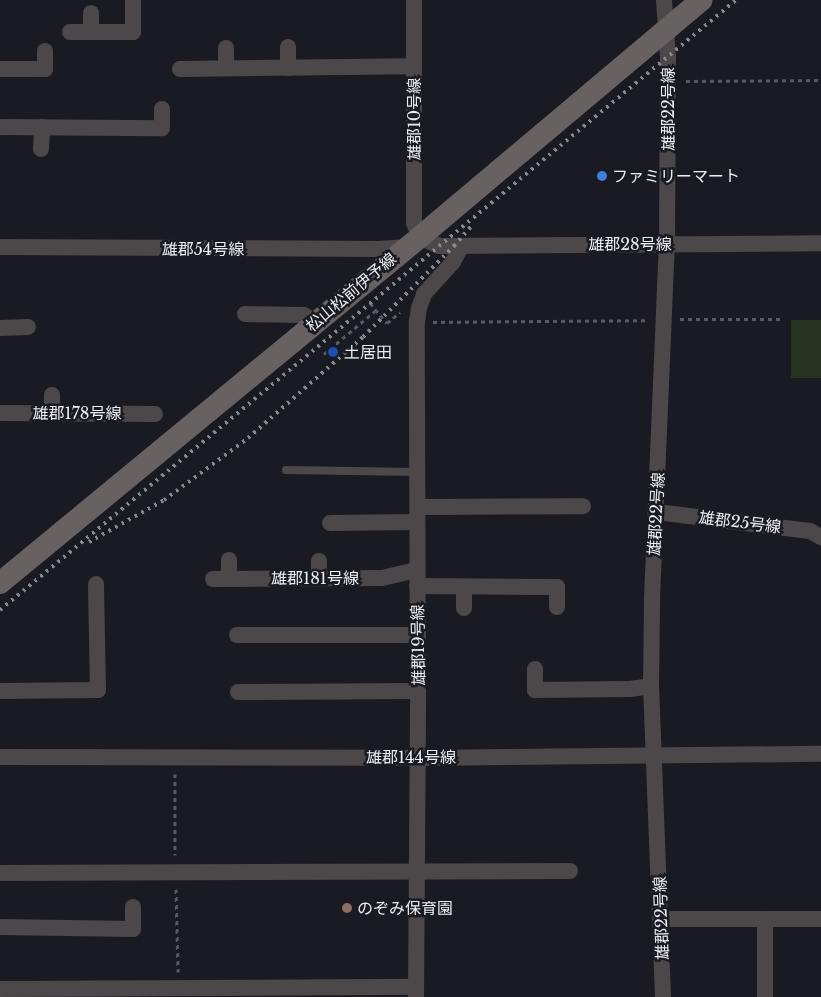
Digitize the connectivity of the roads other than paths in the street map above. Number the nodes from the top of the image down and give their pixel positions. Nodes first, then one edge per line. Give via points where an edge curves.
1 (133, 0) edge
2 (414, 0) edge
3 (664, 0) edge
4 (701, 0) edge
5 (91, 13) dead end
6 (664, 30) junction
7 (70, 32) dead end
8 (91, 32) junction
9 (288, 47) dead end
10 (226, 48) dead end
11 (45, 51) dead end
12 (414, 66) junction
13 (180, 68) dead end
14 (226, 68) junction
15 (288, 68) junction
16 (0, 69) edge
17 (162, 109) dead end
18 (0, 126) edge
19 (42, 127) junction
20 (41, 149) dead end
21 (421, 243) junction
22 (667, 244) junction
23 (821, 244) edge
24 (461, 246) junction
25 (0, 247) edge
26 (245, 314) dead end
27 (315, 322) junction
28 (0, 328) edge
29 (28, 328) dead end
30 (52, 395) dead end
31 (0, 413) edge
32 (52, 414) junction
33 (155, 414) dead end
34 (286, 470) dead end
35 (418, 472) junction
36 (583, 506) dead end
37 (656, 512) junction
38 (417, 514) junction
39 (330, 522) dead end
40 (821, 537) edge
41 (229, 560) dead end
42 (319, 560) dead end
43 (417, 570) junction
44 (319, 578) junction
45 (0, 584) edge
46 (96, 584) dead end
47 (417, 586) junction
48 (464, 587) junction
49 (557, 607) dead end
50 (464, 608) dead end
51 (418, 634) junction
52 (237, 635) dead end
53 (536, 669) dead end
54 (651, 686) junction
55 (0, 690) edge
56 (418, 691) junction
57 (238, 692) dead end
58 (821, 754) edge
59 (654, 756) junction
60 (0, 757) edge
61 (417, 758) junction
62 (570, 871) dead end
63 (416, 872) junction
64 (0, 873) edge
65 (133, 907) dead end
66 (662, 918) junction
67 (765, 919) junction
68 (821, 919) edge
69 (0, 927) edge
70 (0, 989) edge
71 (416, 992) edge
72 (664, 997) edge
73 (765, 997) edge

1 - 8 street via 133,32
2 - 12 street, 雄郡10号線
3 - 6 street, 雄郡22号線
4 - 6 main road, 松山松前伊予線
5 - 8 street
6 - 21 main road, 松山松前伊予線
6 - 22 street, 雄郡22号線 via 668,57
7 - 8 street
9 - 15 street
10 - 14 street
11 - 16 street via 45,69
12 - 15 street
12 - 21 street, 雄郡10号線 via 414,223
13 - 14 street
14 - 15 street
17 - 19 street via 162,128
18 - 19 street
19 - 20 street
21 - 24 street, 雄郡28号線
21 - 25 street, 雄郡54号線 via 380,249
21 - 27 main road, 松山松前伊予線 via 356,287
22 - 23 street, 雄郡28号線
22 - 24 street, 雄郡28号線
22 - 37 street, 雄郡22号線
24 - 35 street, 雄郡19号線 via 453,262 424,294 419,308
26 - 27 street via 304,315
27 - 45 main road, 松山松前伊予線
28 - 29 street
30 - 32 street
31 - 32 street, 雄郡178号線
32 - 33 street, 雄郡178号線 via 137,405
34 - 35 lane
35 - 38 street, 雄郡19号線
36 - 38 street
37 - 40 street, 雄郡25号線 via 810,531
37 - 54 street, 雄郡22号線
38 - 39 street
38 - 43 street, 雄郡19号線
41 - 44 street, 雄郡181号線 via 221,579
42 - 44 street
43 - 44 street, 雄郡181号線 via 382,578
43 - 47 street, 雄郡19号線
46 - 55 street via 98,690
47 - 48 street
47 - 51 street, 雄郡19号線
48 - 49 street via 557,587
48 - 50 street
51 - 52 street
51 - 56 street, 雄郡19号線
53 - 54 street via 536,690
54 - 59 street, 雄郡22号線
56 - 57 street
56 - 61 street, 雄郡19号線
58 - 59 street, 雄郡144号線
59 - 61 street, 雄郡144号線
59 - 66 street, 雄郡22号線
60 - 61 street, 雄郡144号線
61 - 63 street, 雄郡19号線
62 - 63 street
63 - 64 street
63 - 71 street, 雄郡19号線
65 - 69 street via 134,929
66 - 67 street
66 - 72 street, 雄郡22号線
67 - 68 street
67 - 73 street
70 - 71 street

